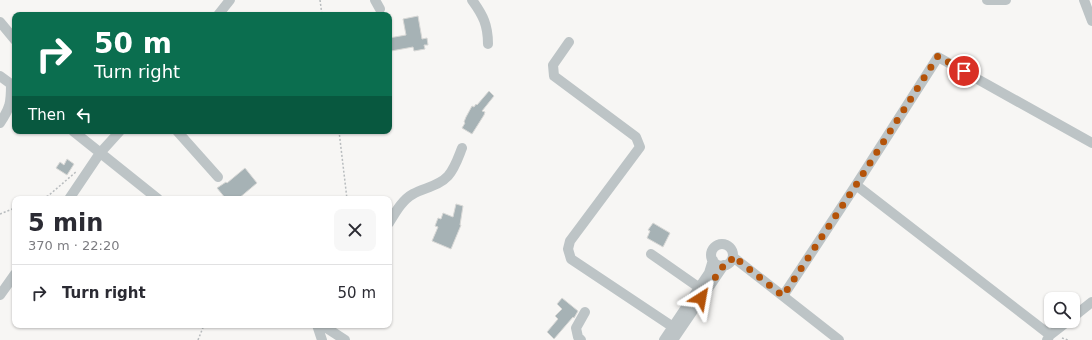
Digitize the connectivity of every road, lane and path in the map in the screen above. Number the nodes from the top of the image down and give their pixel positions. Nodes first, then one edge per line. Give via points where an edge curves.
1 (230, 0) edge
2 (320, 0) edge
3 (472, 0) edge
4 (987, 0) edge
5 (1006, 0) edge
6 (1084, 0) edge
7 (220, 12) edge
8 (322, 12) edge
9 (0, 22) edge
10 (1092, 22) edge
11 (12, 36) edge
12 (570, 42) dead end
13 (488, 44) dead end
14 (0, 76) edge
15 (12, 85) edge
16 (12, 93) edge
17 (0, 123) edge
18 (77, 134) edge
19 (117, 134) edge
20 (180, 134) edge
21 (339, 134) edge
22 (1092, 143) edge
23 (462, 148) dead end
24 (100, 153) junction
25 (81, 167) dead end
26 (218, 177) dead end
27 (856, 185) junction
28 (48, 196) edge
29 (71, 196) edge
30 (154, 196) edge
31 (347, 196) edge
32 (12, 209) edge
33 (0, 214) edge
34 (392, 218) edge
35 (651, 254) dead end
36 (733, 256) junction
37 (712, 260) junction
38 (724, 265) junction
39 (12, 278) edge
40 (702, 290) junction
41 (0, 295) edge
42 (783, 296) junction
43 (1092, 302) edge
44 (1080, 311) edge
45 (585, 312) dead end
46 (673, 327) junction
47 (203, 328) edge
48 (322, 328) edge
49 (325, 328) edge
50 (1060, 328) edge
51 (1048, 338) edge
52 (198, 340) edge
53 (322, 340) edge
54 (345, 340) edge
55 (581, 340) edge
56 (664, 340) edge
57 (673, 340) edge
58 (839, 340) edge

1 - 7 street
2 - 8 path
3 - 13 street via 485,21
4 - 5 street
6 - 10 street
9 - 11 street
12 - 46 street via 552,65 554,76 636,137 640,147 570,241 568,249 571,259
14 - 15 street
16 - 17 street via 9,110
18 - 24 street
19 - 24 street
20 - 26 street
21 - 31 path
22 - 27 street via 938,56
23 - 34 street via 448,177 412,195 403,202
24 - 29 street
24 - 30 street
25 - 28 path
27 - 42 street
27 - 51 street
32 - 33 path
35 - 40 street
36 - 37 street via 728,245 718,244 713,248
36 - 38 street via 730,263
36 - 42 street
37 - 38 street via 716,264
37 - 40 street
38 - 40 street
39 - 41 street
40 - 46 street
40 - 57 street
42 - 58 street
43 - 44 street
45 - 55 street via 576,328
46 - 56 street
47 - 52 path
48 - 53 street
49 - 54 street
50 - 51 street

